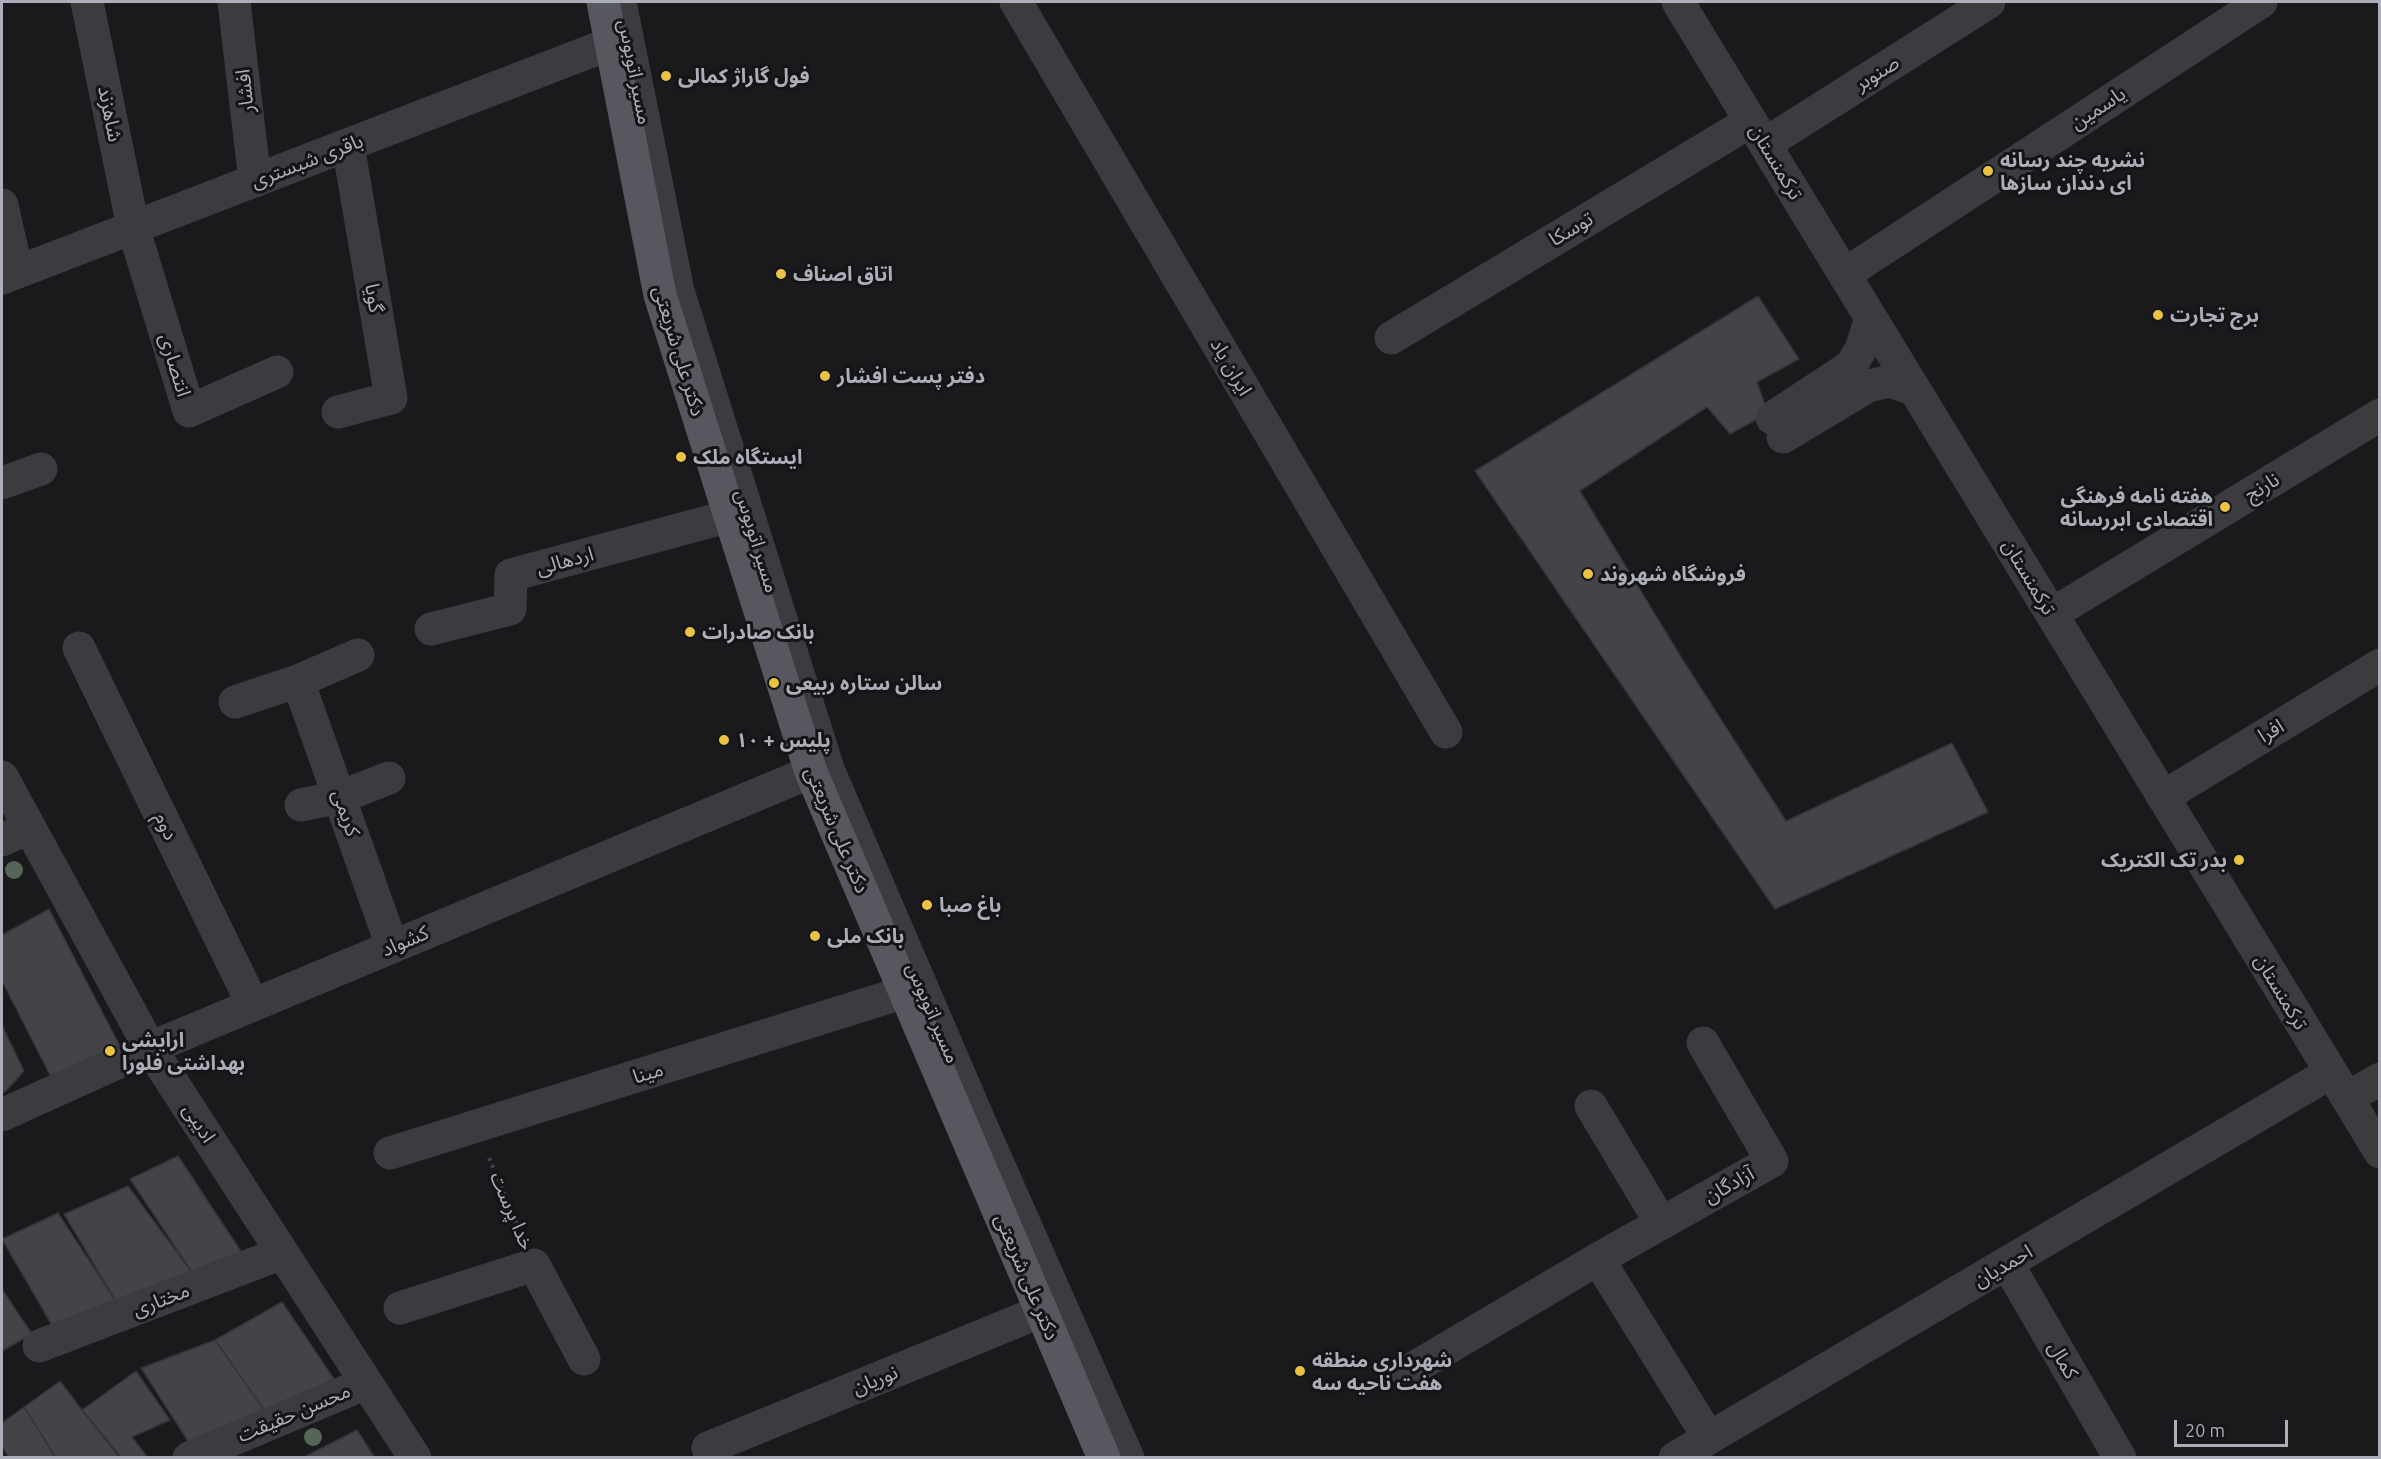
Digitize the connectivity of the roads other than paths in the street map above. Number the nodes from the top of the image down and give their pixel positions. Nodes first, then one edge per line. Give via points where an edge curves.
1 (87, 2) edge
2 (234, 2) edge
3 (603, 2) edge
4 (614, 2) edge
5 (620, 2) edge
6 (1016, 2) edge
7 (1678, 2) edge
8 (1989, 2) edge
9 (2260, 2) edge
10 (612, 43) junction
11 (629, 133) junction
12 (1758, 133) junction
13 (348, 145) junction
14 (255, 181) junction
15 (2, 206) edge
16 (133, 227) junction
17 (1845, 274) junction
18 (9, 275) edge
19 (1871, 318) junction
20 (1391, 338) dead end
21 (277, 372) dead end
22 (1914, 389) junction
23 (338, 412) dead end
24 (2379, 415) edge
25 (41, 469) dead end
26 (2, 483) edge
27 (730, 516) junction
28 (2052, 614) junction
29 (431, 629) dead end
30 (79, 648) dead end
31 (358, 655) dead end
32 (2379, 665) edge
33 (297, 681) junction
34 (235, 702) dead end
35 (1446, 732) dead end
36 (811, 771) junction
37 (2, 777) edge
38 (389, 777) dead end
39 (340, 797) junction
40 (2163, 797) junction
41 (301, 805) dead end
42 (15, 834) edge
43 (393, 946) junction
44 (905, 992) junction
45 (253, 1005) junction
46 (1703, 1043) dead end
47 (150, 1048) junction
48 (2379, 1079) edge
49 (2338, 1086) junction
50 (1592, 1106) dead end
51 (2, 1115) edge
52 (2379, 1152) edge
53 (390, 1153) dead end
54 (1662, 1223) junction
55 (282, 1253) junction
56 (1598, 1259) junction
57 (2007, 1263) junction
58 (400, 1308) dead end
59 (1042, 1311) junction
60 (39, 1346) dead end
61 (584, 1359) dead end
62 (1407, 1372) dead end
63 (366, 1383) junction
64 (1708, 1438) junction
65 (708, 1448) dead end
66 (189, 1458) edge
67 (414, 1458) edge
68 (1104, 1458) edge
69 (1128, 1458) edge
70 (1675, 1458) edge
71 (2120, 1458) edge

1 - 16 street, شاهزند
2 - 14 street, افشار
3 - 10 main road, دکتر علی شریعتی
4 - 11 street
5 - 69 street, مسیر اتوبوس via 678,291 828,769
6 - 35 street, ایران یاد
7 - 12 street, ترکمنستان
8 - 12 street, صنوبر
9 - 17 street, یاسمین
10 - 11 main road, دکتر علی شریعتی
10 - 13 street, باقری شبستری
11 - 27 main road, دکتر علی شریعتی via 660,295
12 - 17 street, ترکمنستان
12 - 20 street, توسکا
13 - 14 street, باقری شبستری
13 - 23 street, گویا via 391,398
14 - 16 street, باقری شبستری
15 - 18 street
16 - 18 street, باقری شبستری
16 - 21 street, انتصاری via 189,411
17 - 19 street, ترکمنستان
19 - 22 street, ترکمنستان
19 - 22 street via 1851,366 1777,428 1868,386 1890,381
22 - 28 street, ترکمنستان
24 - 28 street, نارنج
25 - 26 street
27 - 29 street, اردهالی via 511,575 510,609
27 - 36 main road, دکتر علی شریعتی
28 - 40 street, ترکمنستان
30 - 45 street, دوم
31 - 33 street
32 - 40 street, افرا
33 - 34 street
33 - 39 street, کریمی
36 - 43 street, کشواد
36 - 44 main road, دکتر علی شریعتی
37 - 42 street, ادیبی
38 - 39 street
39 - 41 street
39 - 43 street, کریمی
40 - 49 street, ترکمنستان
42 - 47 street, ادیبی
43 - 45 street, کشواد
44 - 53 street, مینا
44 - 59 main road, دکتر علی شریعتی
45 - 47 street, کشواد
46 - 54 street, آزادگان via 1772,1161
47 - 51 street, کشواد
47 - 55 street, ادیبی
48 - 49 street, احمدیان
49 - 52 street, ترکمنستان
49 - 57 street, احمدیان
50 - 54 street
54 - 56 street, آزادگان
55 - 60 street, مختاری
55 - 63 street, ادیبی
56 - 62 street, آزادگان
56 - 64 street
57 - 64 street, احمدیان
57 - 71 street, کمال
58 - 61 street, خدا پرست via 534,1265
59 - 65 street, نوریان
59 - 68 main road, دکتر علی شریعتی
63 - 66 street, محسن حقیقت
63 - 67 street, ادیبی
64 - 70 street, احمدیان

